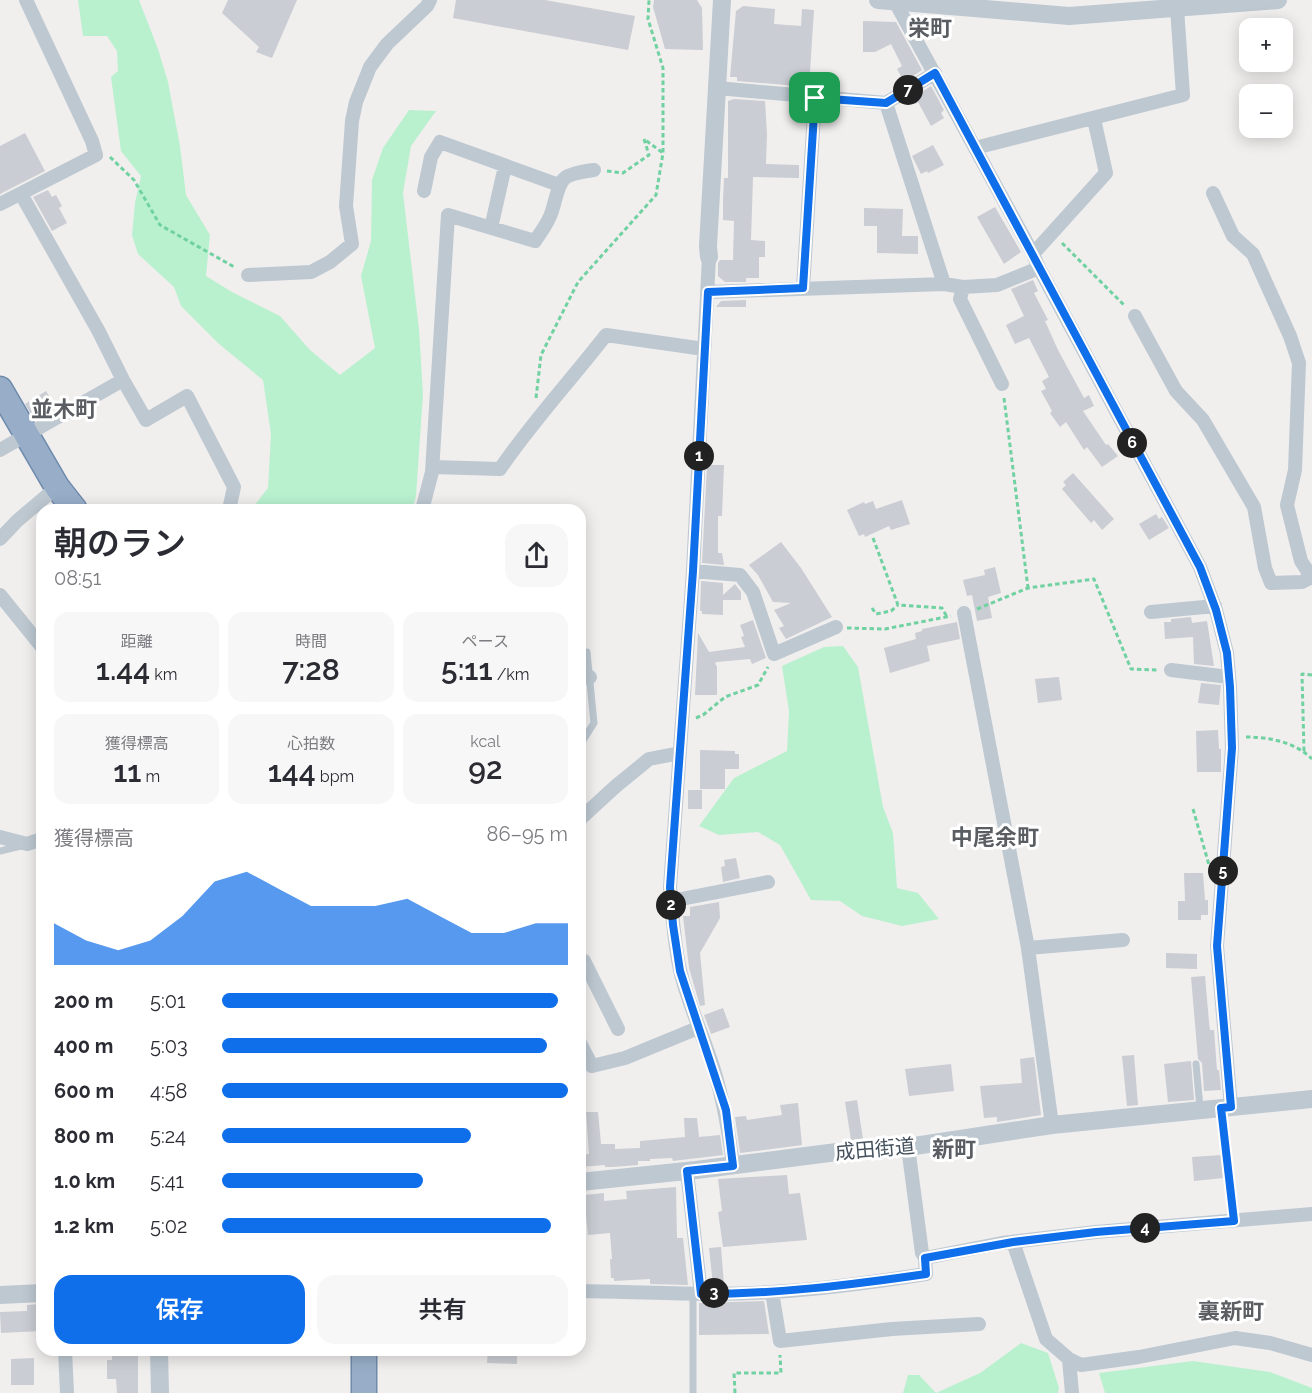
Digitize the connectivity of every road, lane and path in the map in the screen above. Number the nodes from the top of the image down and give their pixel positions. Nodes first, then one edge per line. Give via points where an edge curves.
1 (26, 0) edge
2 (430, 0) edge
3 (649, 0) edge
4 (722, 0) edge
5 (889, 0) edge
6 (1278, 0) edge
7 (976, 4) edge
8 (1177, 8) junction
9 (935, 73) junction
10 (717, 88) junction
11 (815, 98) junction
12 (886, 103) junction
13 (1094, 119) junction
14 (975, 148) junction
15 (663, 153) junction
16 (96, 154) junction
17 (505, 166) junction
18 (594, 170) joint
19 (558, 185) junction
20 (424, 191) dead end
21 (1213, 193) dead end
22 (21, 194) junction
23 (0, 204) edge
24 (491, 228) junction
25 (1051, 234) junction
26 (1034, 254) junction
27 (709, 257) joint
28 (1039, 268) junction
29 (249, 275) joint
30 (944, 284) junction
31 (963, 286) junction
32 (803, 288) junction
33 (708, 292) junction
34 (1135, 315) joint
35 (704, 349) junction
36 (123, 380) junction
37 (1002, 384) joint
38 (0, 388) edge
39 (533, 424) junction
40 (26, 434) junction
41 (0, 450) edge
42 (433, 467) junction
43 (57, 487) junction
44 (37, 504) edge
45 (70, 504) edge
46 (230, 504) edge
47 (424, 504) edge
48 (36, 505) edge
49 (873, 538) dead end
50 (0, 539) edge
51 (693, 571) junction
52 (1312, 578) edge
53 (1028, 588) junction
54 (0, 595) edge
55 (898, 605) junction
56 (1215, 606) junction
57 (872, 608) dead end
58 (1151, 612) dead end
59 (964, 614) junction
60 (947, 617) junction
61 (836, 627) joint
62 (36, 640) edge
63 (587, 652) dead end
64 (774, 654) junction
65 (586, 665) edge
66 (1171, 670) joint
67 (1312, 675) edge
68 (1229, 677) junction
69 (586, 683) edge
70 (684, 722) junction
71 (586, 736) edge
72 (1232, 737) junction
73 (1304, 751) junction
74 (680, 753) junction
75 (1312, 759) edge
76 (1193, 809) dead end
77 (586, 814) edge
78 (0, 837) edge
79 (36, 841) edge
80 (27, 844) junction
81 (0, 851) edge
82 (1210, 873) dead end
83 (768, 882) dead end
84 (671, 901) junction
85 (1123, 940) dead end
86 (1028, 948) junction
87 (586, 965) edge
88 (698, 1028) junction
89 (618, 1029) dead end
90 (586, 1054) edge
91 (1196, 1064) dead end
92 (1312, 1099) edge
93 (1226, 1107) junction
94 (1200, 1110) junction
95 (1052, 1125) junction
96 (908, 1147) junction
97 (733, 1166) junction
98 (687, 1171) junction
99 (586, 1181) edge
100 (1312, 1214) edge
101 (1234, 1221) junction
102 (1013, 1242) junction
103 (925, 1258) junction
104 (586, 1291) edge
105 (771, 1292) junction
106 (36, 1293) edge
107 (697, 1293) junction
108 (0, 1295) edge
109 (979, 1324) dead end
110 (780, 1341) junction
111 (1312, 1354) edge
112 (65, 1356) edge
113 (159, 1356) edge
114 (364, 1356) edge
115 (1069, 1359) junction
116 (67, 1393) edge
117 (160, 1393) edge
118 (364, 1393) edge
119 (693, 1393) edge
120 (735, 1393) edge
121 (1072, 1393) edge

1 - 16 street
2 - 29 street via 370,67 356,102 346,206 352,244 311,272
3 - 15 path via 648,19 663,68
4 - 10 street
5 - 7 street
5 - 9 street
6 - 8 street
7 - 8 street via 1069,16
8 - 13 street via 1183,95
9 - 12 street
9 - 14 street
10 - 11 street
10 - 27 street
11 - 12 street
11 - 32 street
12 - 30 street
13 - 14 street
13 - 25 street via 1106,173
14 - 26 street
15 - 18 path via 644,139 649,154 623,173
15 - 39 path via 656,195 578,282 541,355
16 - 22 street
16 - 29 path via 109,156 134,180 160,225
17 - 19 street
17 - 20 street via 440,142 431,157
17 - 24 street
18 - 19 street via 578,172
19 - 24 street via 552,213 536,241
21 - 52 street via 1233,236 1253,254 1299,363 1295,470 1287,506 1302,561
22 - 23 street
22 - 36 street
24 - 42 street via 448,215
25 - 26 street
25 - 34 path
26 - 28 street
27 - 33 street
28 - 31 street via 997,285
28 - 56 street via 1200,567
30 - 31 street
30 - 32 street
31 - 37 street via 960,298
32 - 33 street
33 - 35 street
34 - 52 street via 1176,391 1203,420 1254,507 1270,583
35 - 39 street via 606,334
35 - 51 street
36 - 40 street
36 - 46 street via 146,420 187,396 234,487
37 - 53 path
38 - 40 highway
39 - 42 street via 500,469
40 - 41 street
40 - 43 highway
42 - 47 street
43 - 44 street
43 - 45 highway
48 - 50 street
49 - 55 path
51 - 64 street via 740,575 753,592
51 - 70 street
53 - 59 path
53 - 66 path via 1094,579 1131,669
54 - 62 street
55 - 57 path via 876,614
55 - 60 path via 942,608
56 - 58 street
56 - 68 street
59 - 60 path
59 - 86 street
60 - 61 path via 885,629
61 - 64 street
63 - 65 lane
64 - 70 path via 759,686 725,697 703,715
66 - 68 street
67 - 73 path via 1302,674
68 - 72 street
69 - 71 lane via 594,723
70 - 74 street
72 - 73 path via 1269,737
72 - 93 street via 1217,946
73 - 75 path
74 - 77 street via 649,759
74 - 84 street
76 - 82 path
78 - 80 street
79 - 80 street
80 - 81 lane
83 - 84 street
84 - 88 street via 680,971
85 - 86 street
86 - 95 street
87 - 89 street
88 - 90 street via 625,1058 592,1066
88 - 97 street via 726,1110
91 - 94 lane
92 - 93 street, 成田街道
93 - 94 street, 成田街道
93 - 101 lane
94 - 95 street, 成田街道
95 - 96 street, 成田街道
96 - 97 street, 成田街道
96 - 103 street
97 - 98 street, 成田街道
98 - 99 street, 成田街道
98 - 107 street
100 - 101 street
101 - 102 street
102 - 103 street
102 - 115 street via 1046,1339
103 - 105 street via 926,1274 850,1286
104 - 107 street
105 - 107 street
105 - 110 street
106 - 108 street
107 - 119 lane
109 - 110 street
110 - 120 path via 781,1373 734,1373
111 - 115 street via 1235,1338 1081,1365
112 - 116 street
113 - 117 street
114 - 118 highway
115 - 121 street

